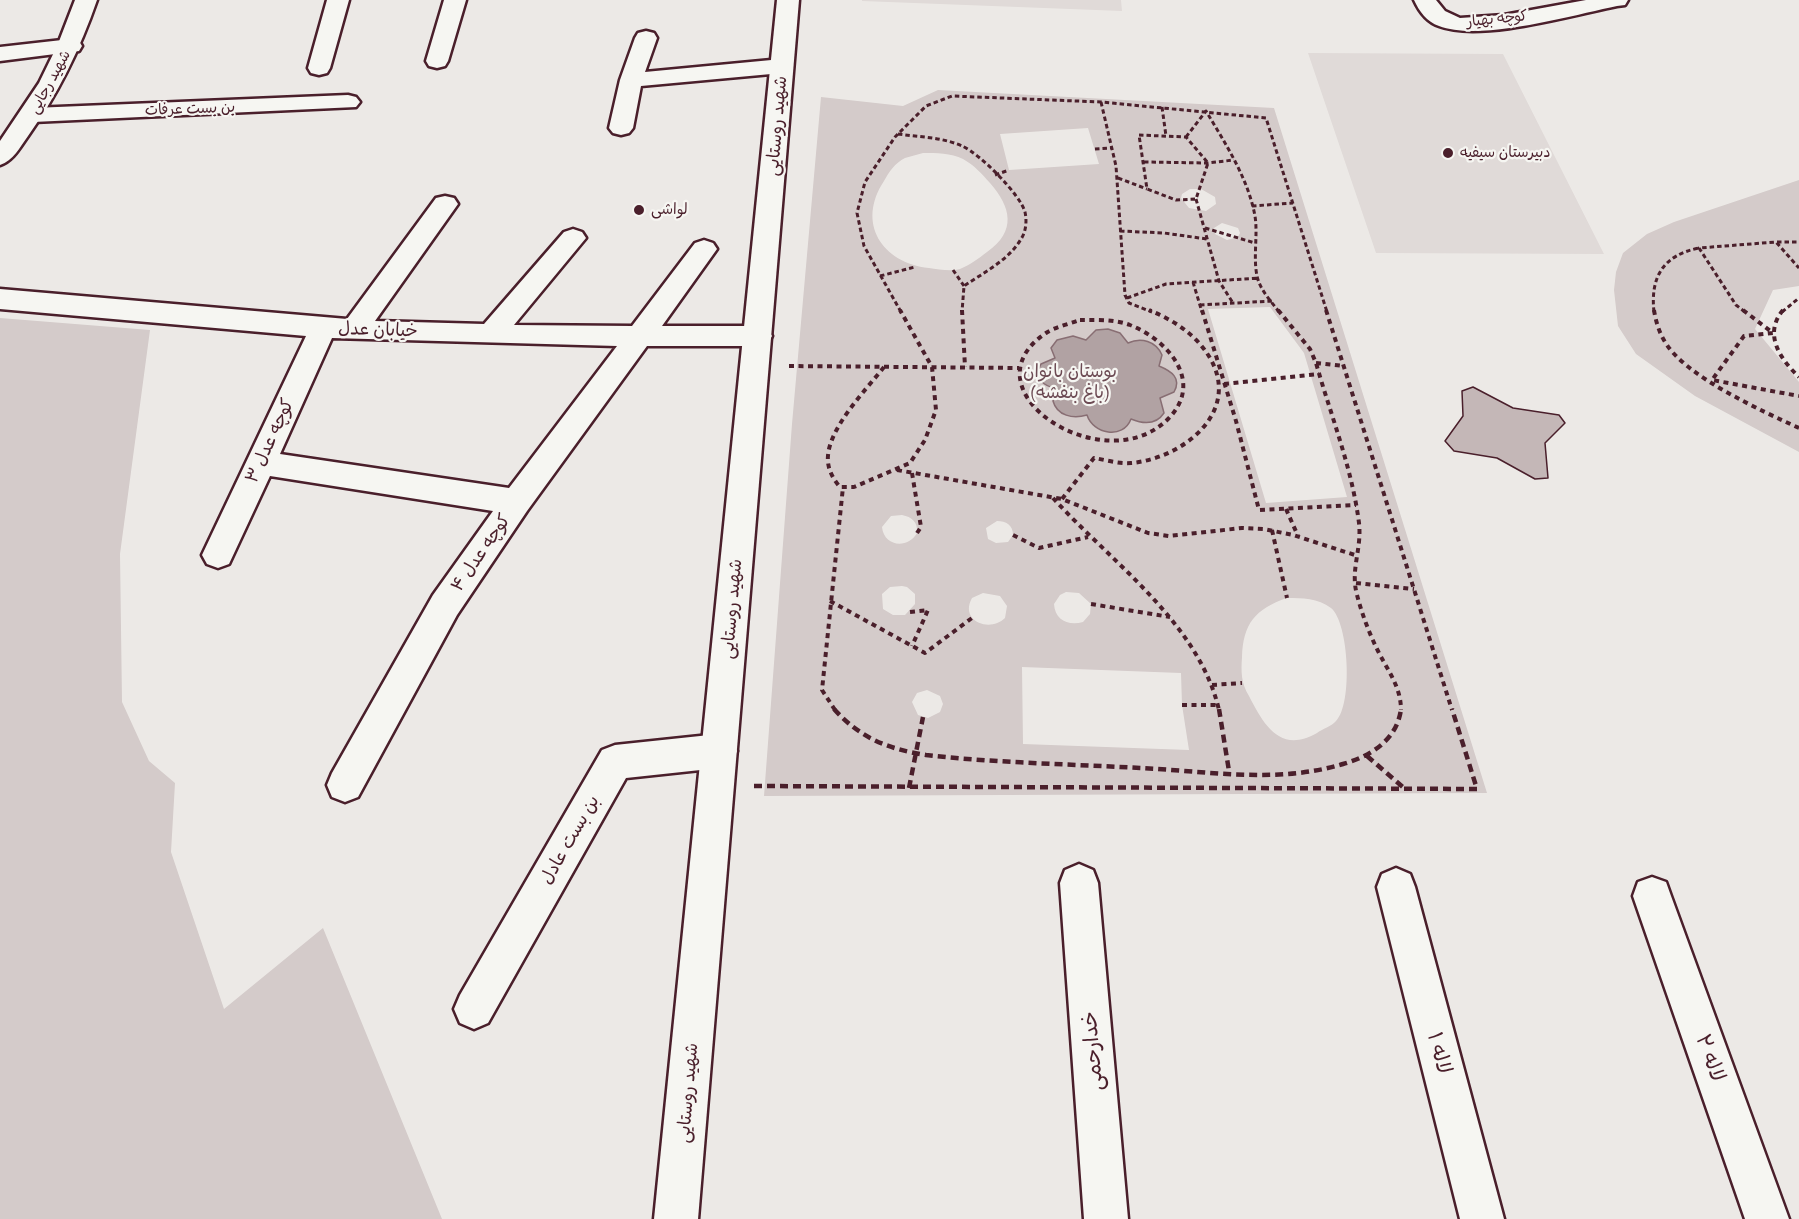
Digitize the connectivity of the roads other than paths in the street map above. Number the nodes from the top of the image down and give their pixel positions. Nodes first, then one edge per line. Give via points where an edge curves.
1 (86, 0) edge
2 (338, 0) edge
3 (455, 0) edge
4 (788, 0) edge
5 (1425, 0) edge
6 (1617, 0) edge
7 (646, 38) dead end
8 (71, 46) junction
9 (0, 54) edge
10 (437, 61) dead end
11 (782, 66) junction
12 (320, 68) dead end
13 (632, 80) junction
14 (348, 102) dead end
15 (33, 115) junction
16 (621, 128) dead end
17 (0, 157) edge
18 (445, 204) dead end
19 (573, 238) dead end
20 (704, 249) dead end
21 (0, 299) edge
22 (323, 328) junction
23 (354, 330) junction
24 (491, 334) junction
25 (638, 336) junction
26 (756, 350) junction
27 (260, 463) junction
28 (516, 502) junction
29 (218, 555) dead end
30 (718, 768) junction
31 (345, 785) dead end
32 (1079, 883) dead end
33 (1396, 886) dead end
34 (1652, 896) dead end
35 (474, 1009) dead end
36 (676, 1219) edge
37 (1106, 1219) edge
38 (1482, 1219) edge
39 (1767, 1219) edge

1 - 8 street, شهید رجایی
2 - 12 street
3 - 10 street
4 - 11 street, شهید روستایی
5 - 6 street, کوچه بهیار via 1428,8 1448,22 1475,25
7 - 13 street
8 - 9 street
8 - 15 street, شهید رجایی
11 - 13 street
11 - 26 street, شهید روستایی
13 - 16 street
14 - 15 street, بن بست عرفات
15 - 17 street, شهید رجایی
18 - 23 street
19 - 24 street
20 - 25 street, کوچه عدل ۴
21 - 22 street, خیابان عدل
22 - 23 street, خیابان عدل
22 - 27 street, کوچه عدل ۳
23 - 24 street, خیابان عدل
24 - 25 street, خیابان عدل
25 - 26 street, خیابان عدل
25 - 28 street, کوچه عدل ۴
26 - 30 street, شهید روستایی
27 - 28 street
27 - 29 street, کوچه عدل ۳
28 - 31 street, کوچه عدل ۴ via 445,605
30 - 35 street, بن بست عادل via 615,762
30 - 36 street, شهید روستایی
32 - 37 street, خدارحمی
33 - 38 street, لاله ۱
34 - 39 street, لاله ۲

